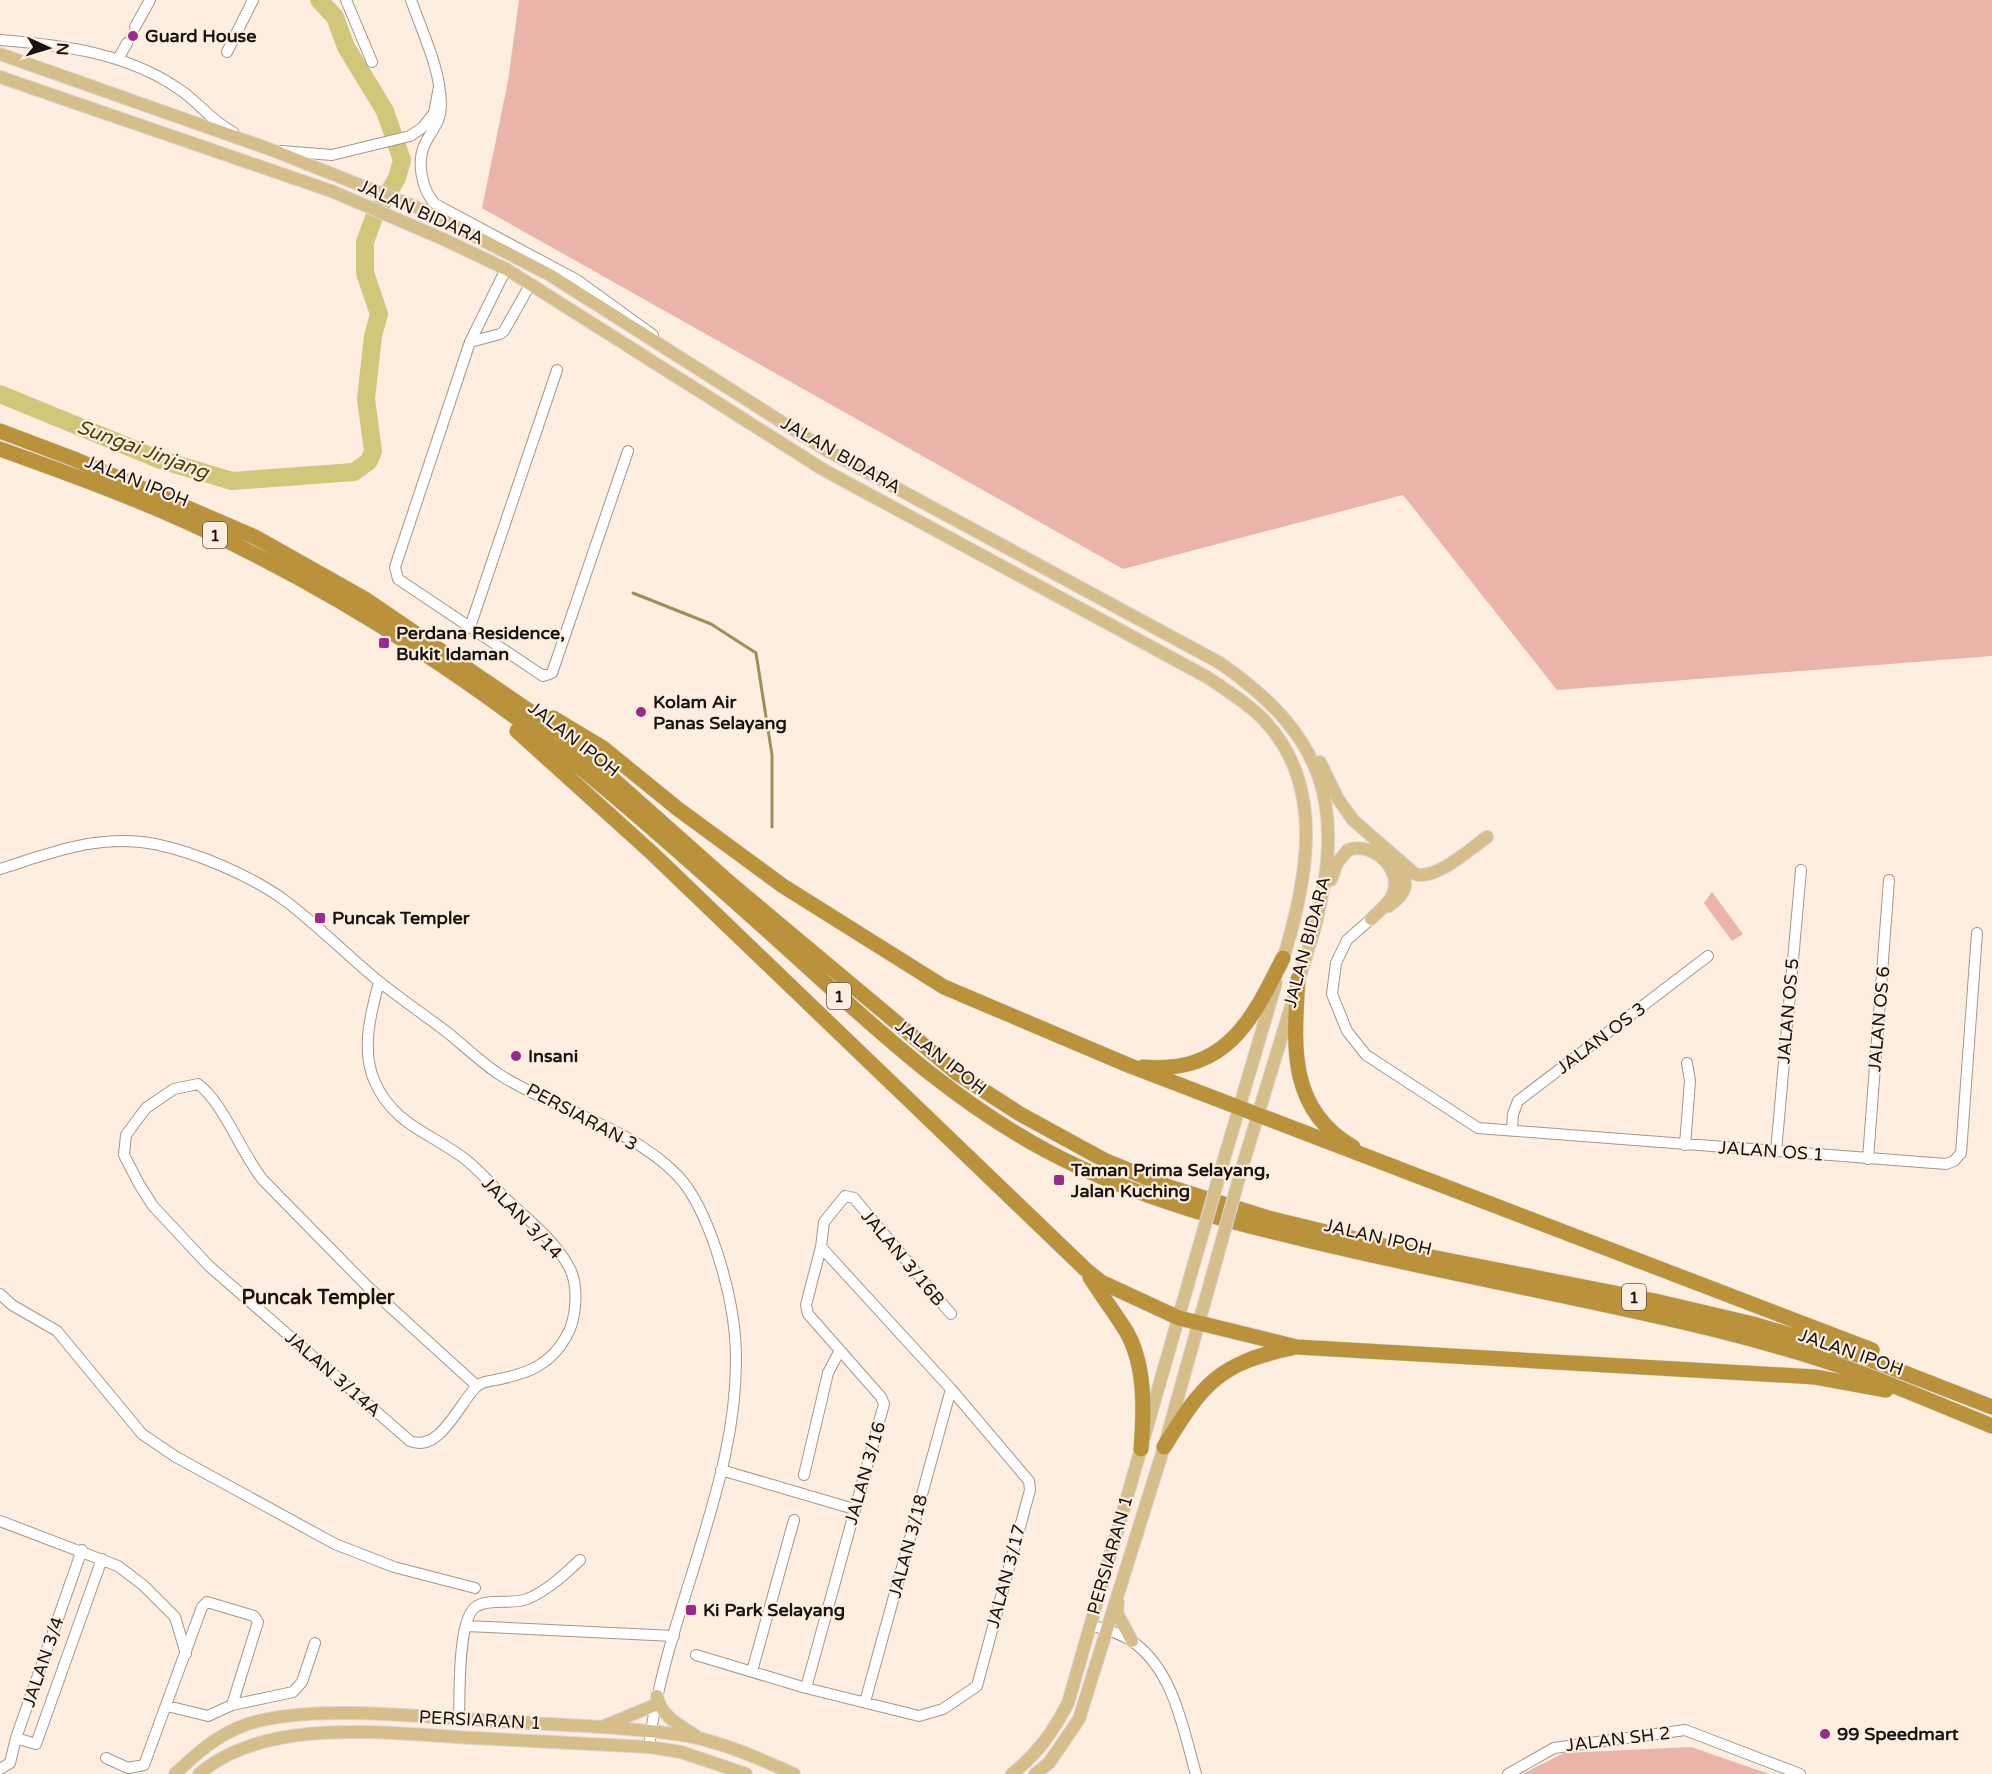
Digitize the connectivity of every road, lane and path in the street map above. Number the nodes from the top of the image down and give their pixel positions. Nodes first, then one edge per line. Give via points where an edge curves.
1 (150, 0) edge
2 (253, 0) edge
3 (346, 0) edge
4 (411, 0) edge
5 (135, 27) tunnel mouth
6 (0, 40) edge
7 (127, 43) tunnel mouth
8 (227, 52) dead end
9 (0, 54) edge
10 (118, 59) junction
11 (372, 62) dead end
12 (0, 78) edge
13 (439, 87) junction
14 (272, 150) junction
15 (428, 212) junction
16 (506, 269) junction
17 (530, 285) junction
18 (470, 342) junction
19 (674, 352) junction
20 (557, 370) dead end
21 (0, 431) edge
22 (0, 449) edge
23 (628, 451) dead end
24 (470, 627) junction
25 (1220, 663) junction
26 (460, 678) junction
27 (512, 697) junction
28 (1487, 837) dead end
29 (1393, 854) junction
30 (0, 869) edge
31 (1801, 870) dead end
32 (1889, 880) dead end
33 (1371, 919) junction
34 (1315, 927) junction
35 (1977, 933) dead end
36 (1708, 956) dead end
37 (1283, 958) junction
38 (1298, 979) junction
39 (379, 982) junction
40 (1687, 1063) dead end
41 (1128, 1065) junction
42 (1237, 1107) junction
43 (1256, 1115) junction
44 (1512, 1130) junction
45 (1686, 1145) junction
46 (1776, 1152) junction
47 (1868, 1158) junction
48 (1407, 1174) junction
49 (821, 1247) junction
50 (1197, 1253) joint
51 (1217, 1258) joint
52 (1085, 1269) junction
53 (0, 1294) edge
54 (951, 1314) dead end
55 (1179, 1318) junction
56 (1199, 1323) junction
57 (1298, 1347) junction
58 (840, 1350) junction
59 (477, 1386) junction
60 (951, 1389) junction
61 (1913, 1394) junction
62 (1992, 1398) edge
63 (1992, 1407) edge
64 (1992, 1426) edge
65 (1164, 1447) junction
66 (1141, 1449) junction
67 (721, 1470) junction
68 (804, 1475) dead end
69 (854, 1509) junction
70 (794, 1520) dead end
71 (1, 1524) edge
72 (82, 1550) junction
73 (102, 1558) junction
74 (580, 1560) dead end
75 (475, 1588) dead end
76 (1119, 1588) junction
77 (1090, 1625) junction
78 (466, 1626) junction
79 (1105, 1630) junction
80 (674, 1636) junction
81 (1132, 1641) junction
82 (315, 1643) dead end
83 (186, 1654) junction
84 (696, 1655) dead end
85 (752, 1671) junction
86 (806, 1688) junction
87 (656, 1701) junction
88 (865, 1702) junction
89 (232, 1705) junction
90 (167, 1706) junction
91 (459, 1719) junction
92 (600, 1727) junction
93 (650, 1732) junction
94 (16, 1738) junction
95 (701, 1739) junction
96 (649, 1747) junction
97 (106, 1758) dead end
98 (0, 1769) edge
99 (175, 1774) edge
100 (199, 1774) edge
101 (747, 1774) edge
102 (794, 1774) edge
103 (1012, 1774) edge
104 (1035, 1774) edge
105 (1196, 1774) edge
106 (1508, 1774) edge
107 (1800, 1774) edge

1 - 5 street
2 - 8 street
3 - 11 street
4 - 13 street
6 - 10 street via 39,42
7 - 10 street
9 - 14 main road, JALAN BIDARA
10 - 14 street via 184,92 217,124
12 - 16 main road, JALAN BIDARA via 302,180 397,218
13 - 14 street via 434,113 410,136 332,155
13 - 19 street via 439,120 421,157 425,188 435,204 577,280
14 - 15 main road, JALAN BIDARA
15 - 17 main road via 527,269 533,279
15 - 19 main road, JALAN BIDARA via 550,275
16 - 17 main road, JALAN BIDARA
16 - 18 street
17 - 18 street via 504,331
17 - 37 main road, JALAN BIDARA via 824,470 1207,677 1249,706 1288,754 1307,826 1303,880
18 - 24 street via 395,567 398,579
19 - 25 main road, JALAN BIDARA via 826,450
20 - 24 street
21 - 27 highway, JALAN IPOH / 1 via 255,537 365,599
22 - 26 highway, JALAN IPOH / 1 via 158,509 239,547 319,590
23 - 24 street via 552,673 543,676
25 - 29 main road via 1261,685 1288,709 1304,730 1344,810
25 - 34 main road, JALAN BIDARA via 1279,710 1317,771 1328,821 1329,849
26 - 52 highway via 652,853
26 - 61 highway, JALAN IPOH / 1 via 617,799 891,1045 940,1084 989,1117 1083,1170 1215,1219 1740,1336
27 - 41 highway via 603,748 783,886 944,987
27 - 63 highway, JALAN IPOH / 1 via 590,757 731,884 958,1074 1020,1114 1106,1161 1169,1187 1268,1218 1421,1255 1753,1324 1861,1356
28 - 29 main road via 1426,876 1409,871
29 - 33 main road via 1403,872 1405,890
30 - 39 street, PERSIARAN 3 via 79,844 113,840 153,844 197,856 285,901
31 - 46 street, JALAN OS 5
32 - 47 street, JALAN OS 6
33 - 34 main road via 1393,896 1395,879 1380,856 1357,848 1348,850 1337,863
33 - 44 street, JALAN OS 1 via 1347,940 1336,963 1332,994 1357,1044 1377,1062 1478,1128
34 - 38 main road, JALAN BIDARA
35 - 47 street, JALAN OS 1 via 1960,1153 1946,1164
36 - 44 street, JALAN OS 3 via 1518,1101
37 - 41 highway via 1258,1009 1220,1050 1179,1067
37 - 42 main road, JALAN BIDARA
38 - 43 main road, JALAN BIDARA
38 - 48 highway via 1295,1049 1304,1090 1315,1113 1342,1140
39 - 59 street, JALAN 3/14 via 368,1040 373,1077 382,1095 402,1119 464,1159 542,1234 569,1268 575,1283 567,1336 552,1357 530,1372
39 - 67 street, PERSIARAN 3 via 497,1073 633,1142 677,1176 704,1215 721,1266 735,1335 734,1403
40 - 45 street via 1690,1081
41 - 42 highway
42 - 43 highway
42 - 50 main road, JALAN BIDARA, bridge
43 - 48 highway
43 - 51 main road, JALAN BIDARA, bridge
44 - 45 street, JALAN OS 1
45 - 46 street, JALAN OS 1
46 - 47 street, JALAN OS 1
48 - 62 highway
49 - 54 street, JALAN 3/16B via 824,1222 844,1196 850,1196
49 - 58 street, JALAN 3/16 via 806,1305 808,1314
49 - 60 street, JALAN 3/17
50 - 55 main road, PERSIARAN 1
51 - 56 main road, PERSIARAN 1
52 - 55 highway via 1101,1282
52 - 66 highway via 1127,1333 1135,1353 1144,1416
53 - 75 street via 57,1331 142,1434 176,1457 335,1544 394,1567
55 - 56 highway
55 - 66 main road, PERSIARAN 1
56 - 57 highway
56 - 65 main road, PERSIARAN 1
57 - 61 highway via 1815,1377
57 - 65 highway via 1244,1360 1215,1376
58 - 68 street via 828,1373
58 - 69 street, JALAN 3/16 via 884,1404
59 - 59 street, JALAN 3/14A via 435,1439 417,1444 410,1441 209,1266 153,1206 124,1155 126,1135 146,1108 174,1089 198,1084 212,1098 263,1180 366,1285
60 - 88 street, JALAN 3/18
60 - 88 street, JALAN 3/17 via 1029,1481 1030,1490 977,1686 943,1709 920,1716
61 - 64 highway, JALAN IPOH / 1
65 - 76 main road, PERSIARAN 1
66 - 77 main road, PERSIARAN 1
67 - 69 street
67 - 80 street, PERSIARAN 3
69 - 86 street, JALAN 3/16
70 - 85 street
71 - 72 street
72 - 73 street
72 - 94 street, JALAN 3/4
73 - 83 street via 143,1585 175,1617
73 - 94 street via 36,1744
74 - 78 street via 527,1599 477,1606 470,1612
76 - 79 main road, PERSIARAN 1
76 - 81 main road via 1117,1613
77 - 79 street
77 - 103 main road, PERSIARAN 1 via 1068,1703 1054,1731 1035,1755
78 - 80 street
78 - 91 street
79 - 81 street
79 - 104 main road, PERSIARAN 1 via 1079,1719 1049,1763
80 - 87 street, PERSIARAN 3
81 - 105 street via 1151,1659 1166,1682
82 - 89 street via 299,1687 293,1692
83 - 89 street via 207,1602 256,1618 257,1626
83 - 90 street
84 - 85 street, JALAN 3/17
85 - 86 street, JALAN 3/17
86 - 88 street, JALAN 3/17
87 - 92 main road
87 - 93 street, PERSIARAN 3
87 - 95 main road via 664,1714
89 - 90 street via 208,1716
90 - 97 street via 144,1764 128,1768
91 - 92 main road, PERSIARAN 1
91 - 99 main road, PERSIARAN 1 via 339,1714 269,1719 226,1733
92 - 93 main road, PERSIARAN 1
93 - 95 main road, PERSIARAN 1
93 - 96 street, PERSIARAN 3
94 - 98 street, JALAN 3/4 via 10,1763
95 - 102 main road, PERSIARAN 1
96 - 100 main road, PERSIARAN 1 via 311,1734 253,1746
96 - 101 main road, PERSIARAN 1 via 681,1752
106 - 107 street, JALAN SH 2 via 1554,1748 1685,1730

